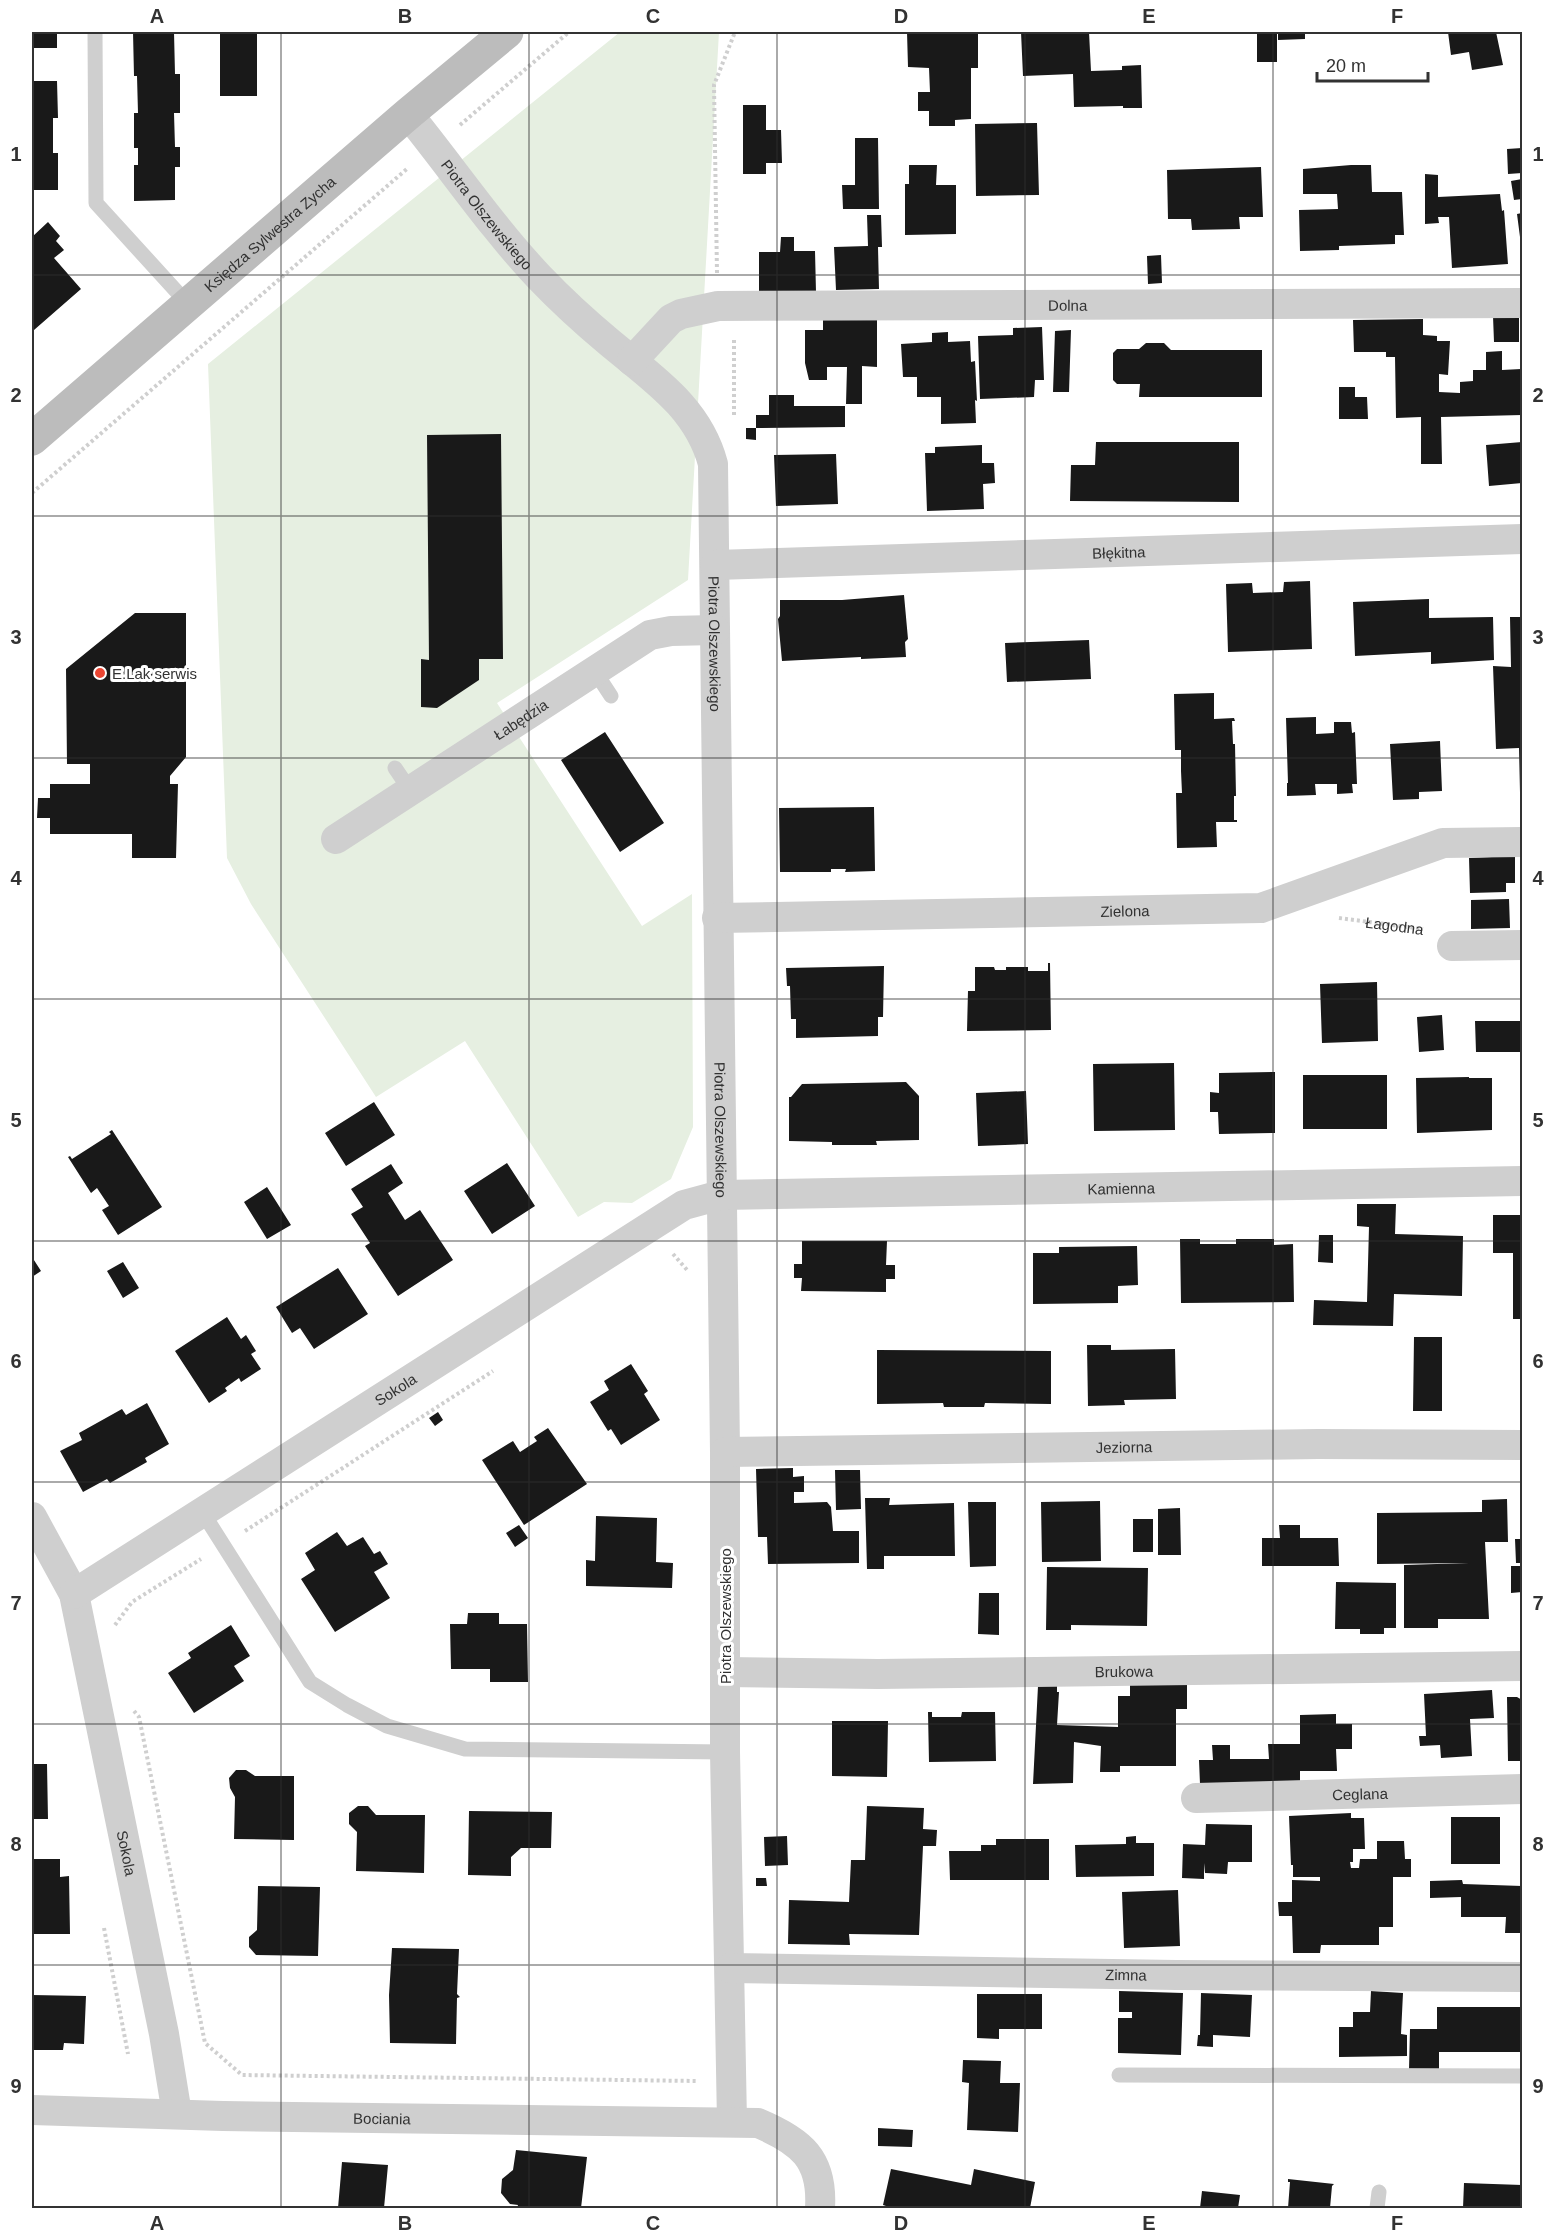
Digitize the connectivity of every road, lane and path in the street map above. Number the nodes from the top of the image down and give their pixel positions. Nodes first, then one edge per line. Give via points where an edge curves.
1 (95, 32) edge
2 (507, 32) edge
3 (569, 32) edge
4 (735, 32) edge
5 (408, 114) junction
6 (433, 146) junction
7 (1522, 303) edge
8 (188, 304) junction
9 (718, 306) junction
10 (632, 361) junction
11 (724, 409) dead end
12 (734, 423) dead end
13 (32, 439) edge
14 (32, 493) edge
15 (1522, 539) edge
16 (715, 565) junction
17 (715, 630) junction
18 (594, 670) junction
19 (611, 696) dead end
20 (336, 839) dead end
21 (1522, 842) edge
22 (1328, 916) dead end
23 (717, 918) junction
24 (1522, 945) edge
25 (1452, 946) joint
26 (1522, 1181) edge
27 (721, 1195) junction
28 (671, 1256) dead end
29 (722, 1277) junction
30 (502, 1365) dead end
31 (1522, 1445) edge
32 (725, 1452) junction
33 (203, 1513) junction
34 (32, 1517) edge
35 (223, 1545) junction
36 (74, 1594) junction
37 (108, 1634) dead end
38 (1522, 1666) edge
39 (725, 1672) junction
40 (132, 1708) dead end
41 (725, 1752) junction
42 (1522, 1789) edge
43 (1196, 1798) dead end
44 (730, 1968) junction
45 (1522, 1977) edge
46 (730, 2071) junction
47 (1119, 2075) dead end
48 (1522, 2076) edge
49 (32, 2110) edge
50 (177, 2114) junction
51 (732, 2122) junction
52 (1379, 2192) dead end
53 (820, 2208) edge
54 (1377, 2208) edge

1 - 8 lane via 96,203
2 - 5 street, Księdza Sylwestra Zycha
3 - 6 path
4 - 9 path via 714,85
5 - 6 street, Piotra Olszewskiego
5 - 8 street, Księdza Sylwestra Zycha
6 - 10 street, Piotra Olszewskiego via 502,236 541,279
6 - 14 path
7 - 9 street, Dolna
8 - 13 street, Księdza Sylwestra Zycha
9 - 10 street, Dolna via 671,319
10 - 16 street, Piotra Olszewskiego via 680,402 707,443 712,464
11 - 12 path via 734,415
15 - 16 street, Błękitna
16 - 17 street, Piotra Olszewskiego
17 - 18 street, Łabędzia via 650,635
17 - 23 street, Piotra Olszewskiego
18 - 19 lane
18 - 20 street, Łabędzia via 403,779
21 - 23 street, Zielona via 1443,843 1261,908
22 - 25 path, Łagodna via 1439,932
23 - 27 street, Piotra Olszewskiego
24 - 25 street
26 - 27 street, Kamienna
27 - 29 street, Piotra Olszewskiego
27 - 33 street, Sokola via 684,1204
28 - 29 path via 674,1254 693,1277
29 - 32 street, Piotra Olszewskiego
30 - 35 path
31 - 32 street, Jeziorna
32 - 39 street, Piotra Olszewskiego
33 - 35 lane
33 - 36 street, Sokola
34 - 36 street, Sokola
35 - 37 path via 132,1602
35 - 41 lane via 310,1682 387,1726 465,1749
36 - 50 street, Sokola
38 - 39 street, Brukowa via 878,1674
39 - 41 street, Piotra Olszewskiego
40 - 46 path via 139,1717 205,2043 242,2075 697,2081 710,2070
41 - 44 street, Piotra Olszewskiego
42 - 43 street, Ceglana
44 - 45 street, Zimna
44 - 46 street, Piotra Olszewskiego
46 - 51 street, Piotra Olszewskiego
47 - 48 lane
49 - 50 street, Bociania
50 - 51 street, Bociania
51 - 53 street via 758,2123 796,2142 809,2156 817,2175
52 - 54 lane

